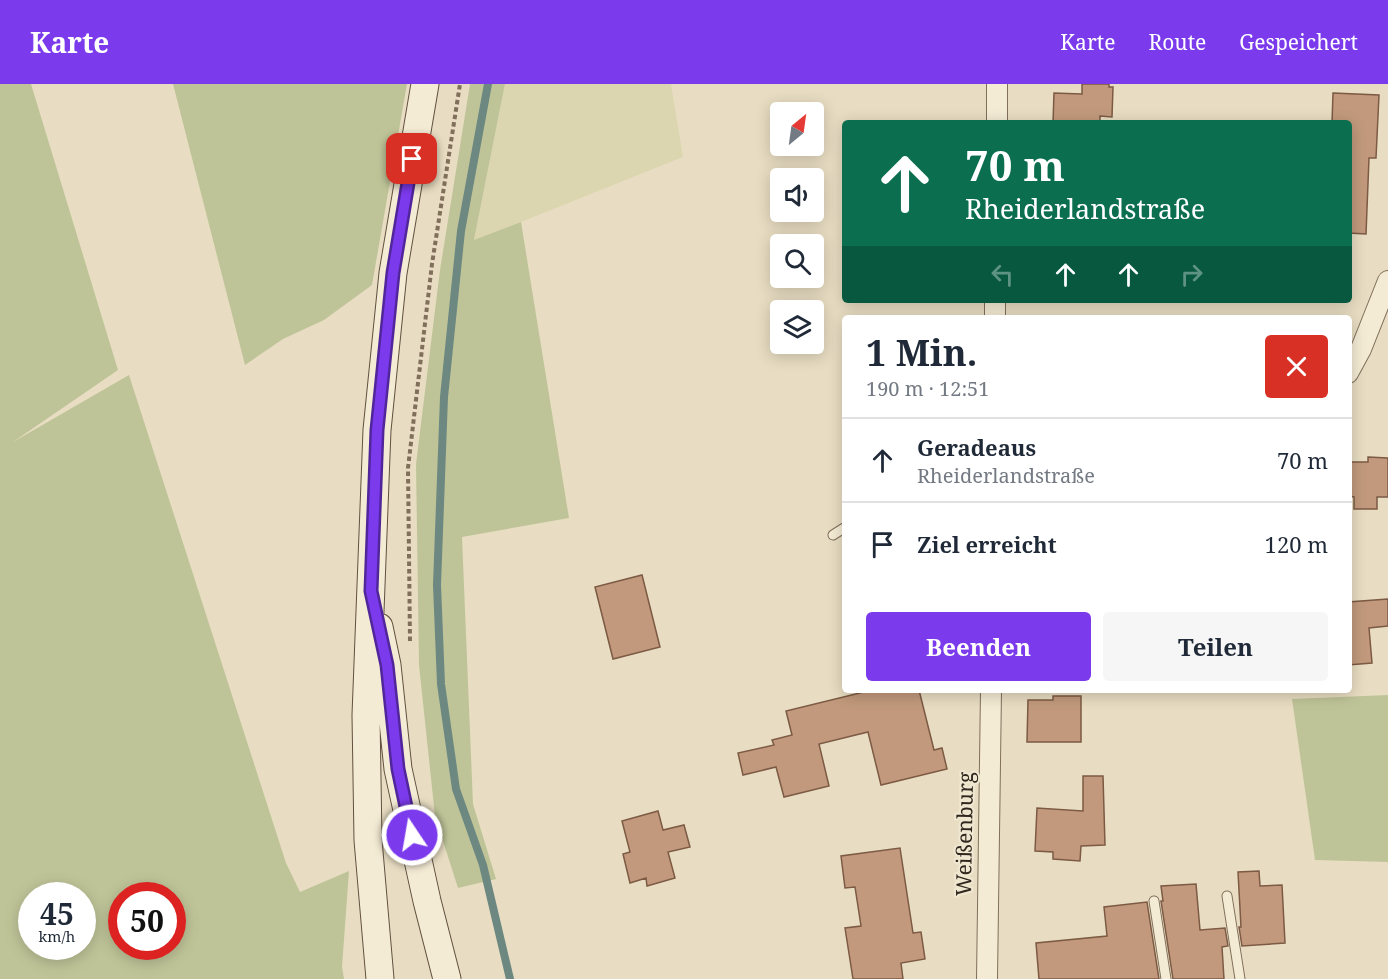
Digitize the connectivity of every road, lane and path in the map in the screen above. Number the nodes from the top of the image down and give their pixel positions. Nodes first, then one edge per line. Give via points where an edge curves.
1 (425, 84) edge
2 (460, 84) edge
3 (997, 84) edge
4 (997, 120) edge
5 (1388, 280) edge
6 (1352, 366) edge
7 (842, 529) edge
8 (833, 535) dead end
9 (371, 591) junction
10 (410, 646) dead end
11 (991, 693) edge
12 (1227, 896) dead end
13 (1154, 901) dead end
14 (380, 979) edge
15 (447, 979) edge
16 (987, 979) edge
17 (1166, 979) edge
18 (1240, 979) edge

1 - 9 main road via 391,296 377,430
2 - 10 path via 432,264 408,468
3 - 4 street
5 - 6 street
7 - 8 lane
9 - 14 main road via 366,715 368,840
9 - 15 main road via 387,665 398,769
11 - 16 street, Weißenburg
12 - 18 lane
13 - 17 lane

